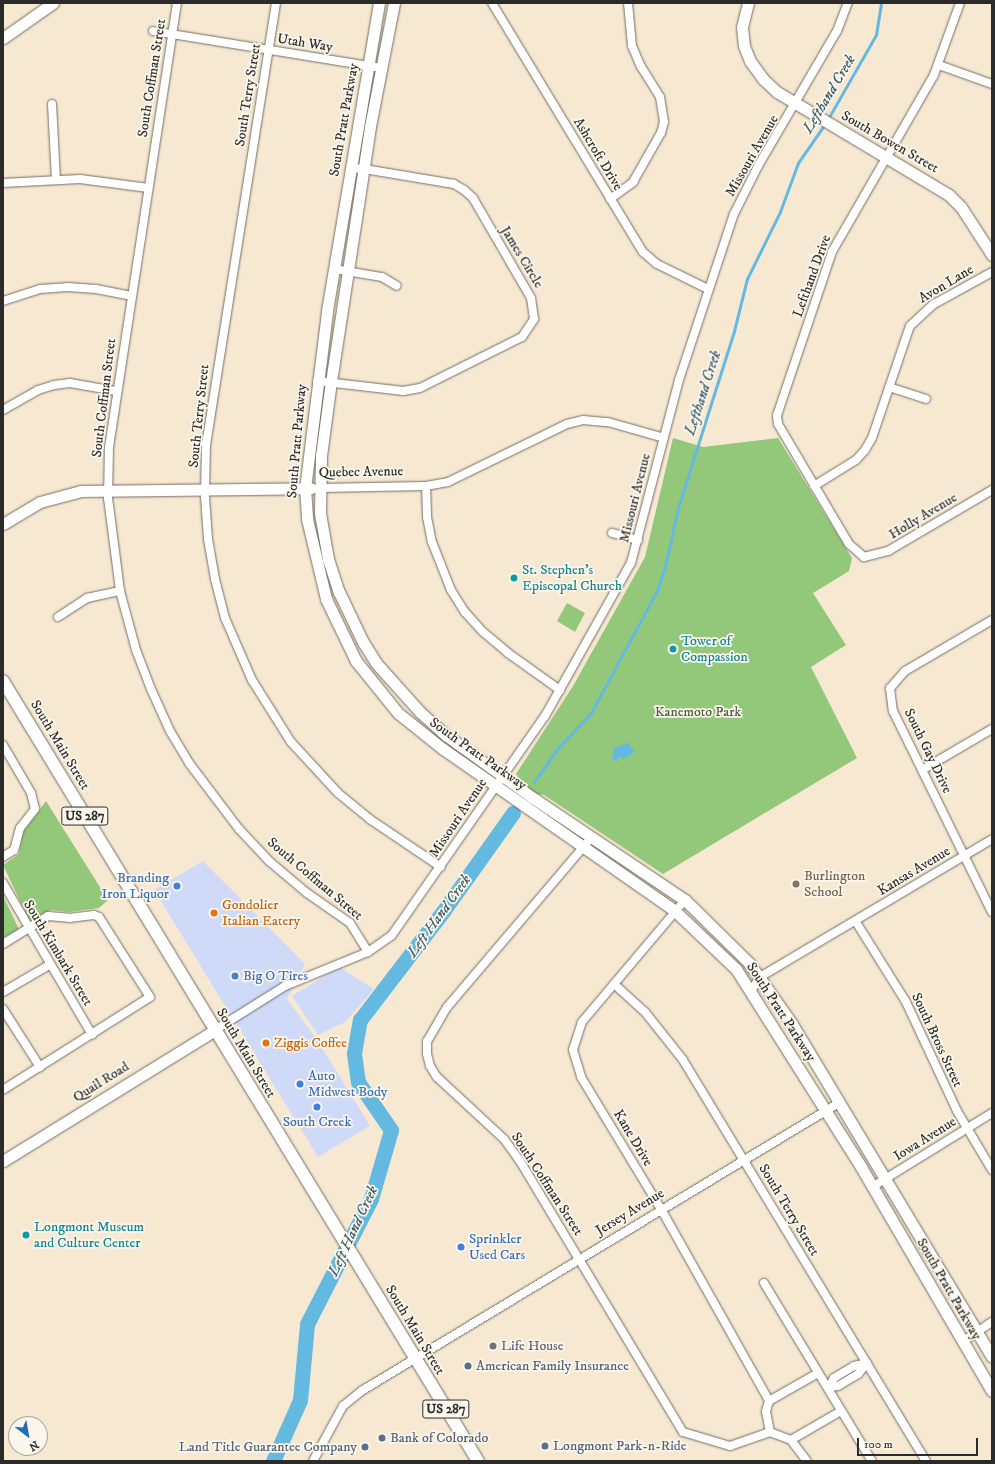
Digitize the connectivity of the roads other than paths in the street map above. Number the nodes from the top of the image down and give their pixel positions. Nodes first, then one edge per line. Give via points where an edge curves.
1 (52, 3) edge
2 (177, 3) edge
3 (276, 3) edge
4 (379, 3) edge
5 (394, 3) edge
6 (492, 3) edge
7 (628, 3) edge
8 (748, 3) edge
9 (848, 3) edge
10 (960, 3) edge
11 (152, 31) dead end
12 (172, 34) junction
13 (3, 38) edge
14 (268, 50) junction
15 (939, 64) junction
16 (368, 67) junction
17 (382, 68) junction
18 (992, 84) edge
19 (797, 103) junction
20 (52, 104) dead end
21 (886, 157) junction
22 (350, 168) junction
23 (364, 168) junction
24 (56, 180) junction
25 (3, 182) edge
26 (148, 188) junction
27 (610, 199) junction
28 (992, 255) edge
29 (334, 269) junction
30 (348, 271) junction
31 (992, 272) edge
32 (397, 286) dead end
33 (708, 289) junction
34 (131, 296) junction
35 (3, 301) edge
36 (317, 381) junction
37 (330, 381) junction
38 (890, 387) junction
39 (116, 391) junction
40 (926, 399) dead end
41 (3, 410) edge
42 (664, 438) junction
43 (426, 486) junction
44 (814, 486) junction
45 (305, 488) junction
46 (320, 488) junction
47 (205, 489) junction
48 (107, 490) junction
49 (992, 490) edge
50 (3, 523) edge
51 (612, 533) dead end
52 (638, 540) junction
53 (864, 557) joint
54 (120, 591) junction
55 (58, 617) dead end
56 (992, 620) edge
57 (3, 681) edge
58 (560, 690) junction
59 (992, 729) edge
60 (3, 745) edge
61 (922, 770) junction
62 (503, 775) junction
63 (496, 786) junction
64 (591, 838) junction
65 (992, 838) edge
66 (583, 848) junction
67 (963, 856) junction
68 (3, 857) edge
69 (441, 867) junction
70 (3, 884) edge
71 (685, 900) junction
72 (675, 911) junction
73 (992, 912) edge
74 (856, 922) junction
75 (28, 929) junction
76 (3, 944) edge
77 (368, 952) junction
78 (49, 965) junction
79 (760, 977) junction
80 (614, 984) junction
81 (751, 991) junction
82 (3, 992) edge
83 (3, 1009) edge
84 (215, 1030) junction
85 (92, 1035) junction
86 (40, 1067) junction
87 (3, 1090) edge
88 (839, 1103) junction
89 (826, 1110) junction
90 (992, 1114) edge
91 (967, 1129) junction
92 (744, 1160) junction
93 (3, 1161) edge
94 (992, 1170) edge
95 (886, 1179) junction
96 (872, 1187) junction
97 (661, 1209) junction
98 (579, 1259) junction
99 (764, 1283) dead end
100 (992, 1322) edge
101 (976, 1332) junction
102 (962, 1342) junction
103 (992, 1357) edge
104 (415, 1358) junction
105 (867, 1363) junction
106 (818, 1373) junction
107 (829, 1387) junction
108 (992, 1391) edge
109 (769, 1401) junction
110 (841, 1411) junction
111 (770, 1432) junction
112 (791, 1440) junction
113 (313, 1461) edge
114 (478, 1461) edge
115 (807, 1461) edge
116 (872, 1461) edge
117 (926, 1461) edge

1 - 13 street
2 - 12 street, South Coffman Street
3 - 14 street, South Terry Street
4 - 16 street, South Pratt Parkway
5 - 17 street, South Pratt Parkway
6 - 27 street, Ashcroft Drive
7 - 27 street via 632,46 660,97 664,122 661,133 633,182
8 - 19 street, South Bowen Street via 742,35 750,61 777,92
9 - 19 street, Missouri Avenue via 837,31
10 - 15 street, Lefthand Drive
11 - 12 street, Utah Way
12 - 14 street, Utah Way
12 - 26 street, South Coffman Street
14 - 16 street, Utah Way
14 - 47 street, South Terry Street via 206,443
15 - 18 street
15 - 21 street, Lefthand Drive
16 - 17 street, Utah Way
16 - 22 street, South Pratt Parkway
17 - 23 street, South Pratt Parkway
19 - 21 street, South Bowen Street
19 - 33 street, Missouri Avenue via 745,190
20 - 24 street
21 - 28 street, South Bowen Street via 949,195 961,207
21 - 44 street, Lefthand Drive via 832,252 778,415 780,428
22 - 23 street, James Circle
22 - 29 street, South Pratt Parkway
23 - 30 street, South Pratt Parkway
23 - 37 street, James Circle via 454,184 464,190 473,198 531,298 534,319 522,337 420,388 402,391
24 - 25 street
24 - 26 street via 80,179
26 - 34 street, South Coffman Street
27 - 33 street, Ashcroft Drive via 643,252 657,264
29 - 30 street
29 - 36 street, South Pratt Parkway
30 - 32 street via 382,277
30 - 37 street, South Pratt Parkway
31 - 38 street, Avon Lane via 934,304 910,326
33 - 42 street, Missouri Avenue
34 - 35 street via 96,289 67,287 40,289
34 - 39 street, South Coffman Street
36 - 37 street, James Circle
36 - 45 street, South Pratt Parkway
37 - 46 street, South Pratt Parkway
38 - 40 street
38 - 44 street, Avon Lane via 872,438 865,450 856,460
39 - 41 street via 70,383 54,385 38,390
39 - 48 street, South Coffman Street
42 - 43 street, Quebec Avenue via 608,422 583,420 567,424 466,475
42 - 52 street, Missouri Avenue
43 - 46 street, Quebec Avenue
43 - 58 street via 427,517 432,542 440,566 458,601 488,637
44 - 53 street, Lefthand Drive via 849,544
45 - 46 street, Quebec Avenue
45 - 47 street, Quebec Avenue
45 - 63 street, South Pratt Parkway via 307,519 326,599 356,661 398,713
46 - 62 street, South Pratt Parkway via 320,513 328,560 339,592 376,663 420,712 448,736
47 - 48 street, Quebec Avenue
47 - 69 street, South Terry Street via 208,539 226,618 252,680 271,713 291,742 338,793 371,820
48 - 50 street, Quebec Avenue via 60,494
48 - 54 street, South Coffman Street
49 - 53 street, Holly Avenue via 888,551
51 - 52 street
52 - 58 street, Missouri Avenue via 631,563
54 - 55 street via 87,598
54 - 77 street, South Coffman Street via 136,650 154,697 189,763 239,829 269,861 307,893 350,923
56 - 61 street, South Gay Drive via 905,671 890,688 893,711
57 - 84 main road, South Main Street / US 287
58 - 62 street, Missouri Avenue
59 - 61 street
60 - 68 street via 31,793 35,809 20,828 14,850
61 - 67 street, South Gay Drive
62 - 63 street, Missouri Avenue
62 - 64 street, South Pratt Parkway
63 - 66 street, South Pratt Parkway
63 - 69 street, Missouri Avenue
64 - 66 street, South Coffman Street
64 - 71 street, South Pratt Parkway
65 - 67 street, Kansas Avenue
66 - 72 street, South Pratt Parkway
66 - 98 street, South Coffman Street via 447,1007 430,1035 427,1054 430,1066 437,1077 504,1139
67 - 73 street, South Gay Drive
67 - 74 street, Kansas Avenue
69 - 77 street, Missouri Avenue via 392,935
70 - 75 street, South Kimbark Street
71 - 72 street, Kane Drive
71 - 79 street, South Pratt Parkway
72 - 80 street, Kane Drive
72 - 81 street, South Pratt Parkway via 736,969
74 - 79 street, Kansas Avenue
74 - 91 street, South Bross Street via 906,1002
75 - 76 street
75 - 78 street, South Kimbark Street
75 - 85 street via 48,916 99,917 150,997
77 - 84 street, Missouri Avenue via 304,976
78 - 82 street
78 - 85 street, South Kimbark Street
79 - 81 street, Kansas Avenue
79 - 88 street, South Pratt Parkway
80 - 92 street, South Terry Street via 645,1012 670,1042
80 - 97 street, Kane Drive via 582,1022 576,1035 575,1059 581,1077
81 - 89 street, South Pratt Parkway
83 - 86 street
84 - 93 street, Quail Road
84 - 104 main road, South Main Street / US 287
85 - 86 street
86 - 87 street
88 - 89 street, Jersey Avenue
88 - 95 street, South Pratt Parkway
89 - 92 street, Jersey Avenue
89 - 96 street, South Pratt Parkway
90 - 91 street, Iowa Avenue
91 - 94 street, South Bross Street
91 - 95 street, Iowa Avenue
92 - 97 street, Jersey Avenue
92 - 105 street, South Terry Street
95 - 96 street, Iowa Avenue
95 - 101 street, South Pratt Parkway
96 - 102 street, South Pratt Parkway
97 - 98 street, Jersey Avenue
97 - 109 street, Kane Drive
98 - 104 street, Jersey Avenue
98 - 111 street, South Coffman Street via 683,1432 730,1446
99 - 106 street
100 - 101 street
101 - 102 street
101 - 103 street, South Pratt Parkway
102 - 108 street, South Pratt Parkway
104 - 113 street, Jersey Avenue via 363,1390 343,1406
104 - 114 main road, South Main Street / US 287
105 - 107 street via 854,1366 834,1378
105 - 117 street, South Terry Street
106 - 107 street
106 - 109 street
107 - 110 street
109 - 111 street via 766,1424
110 - 112 street
110 - 116 street
111 - 112 street
112 - 115 street

